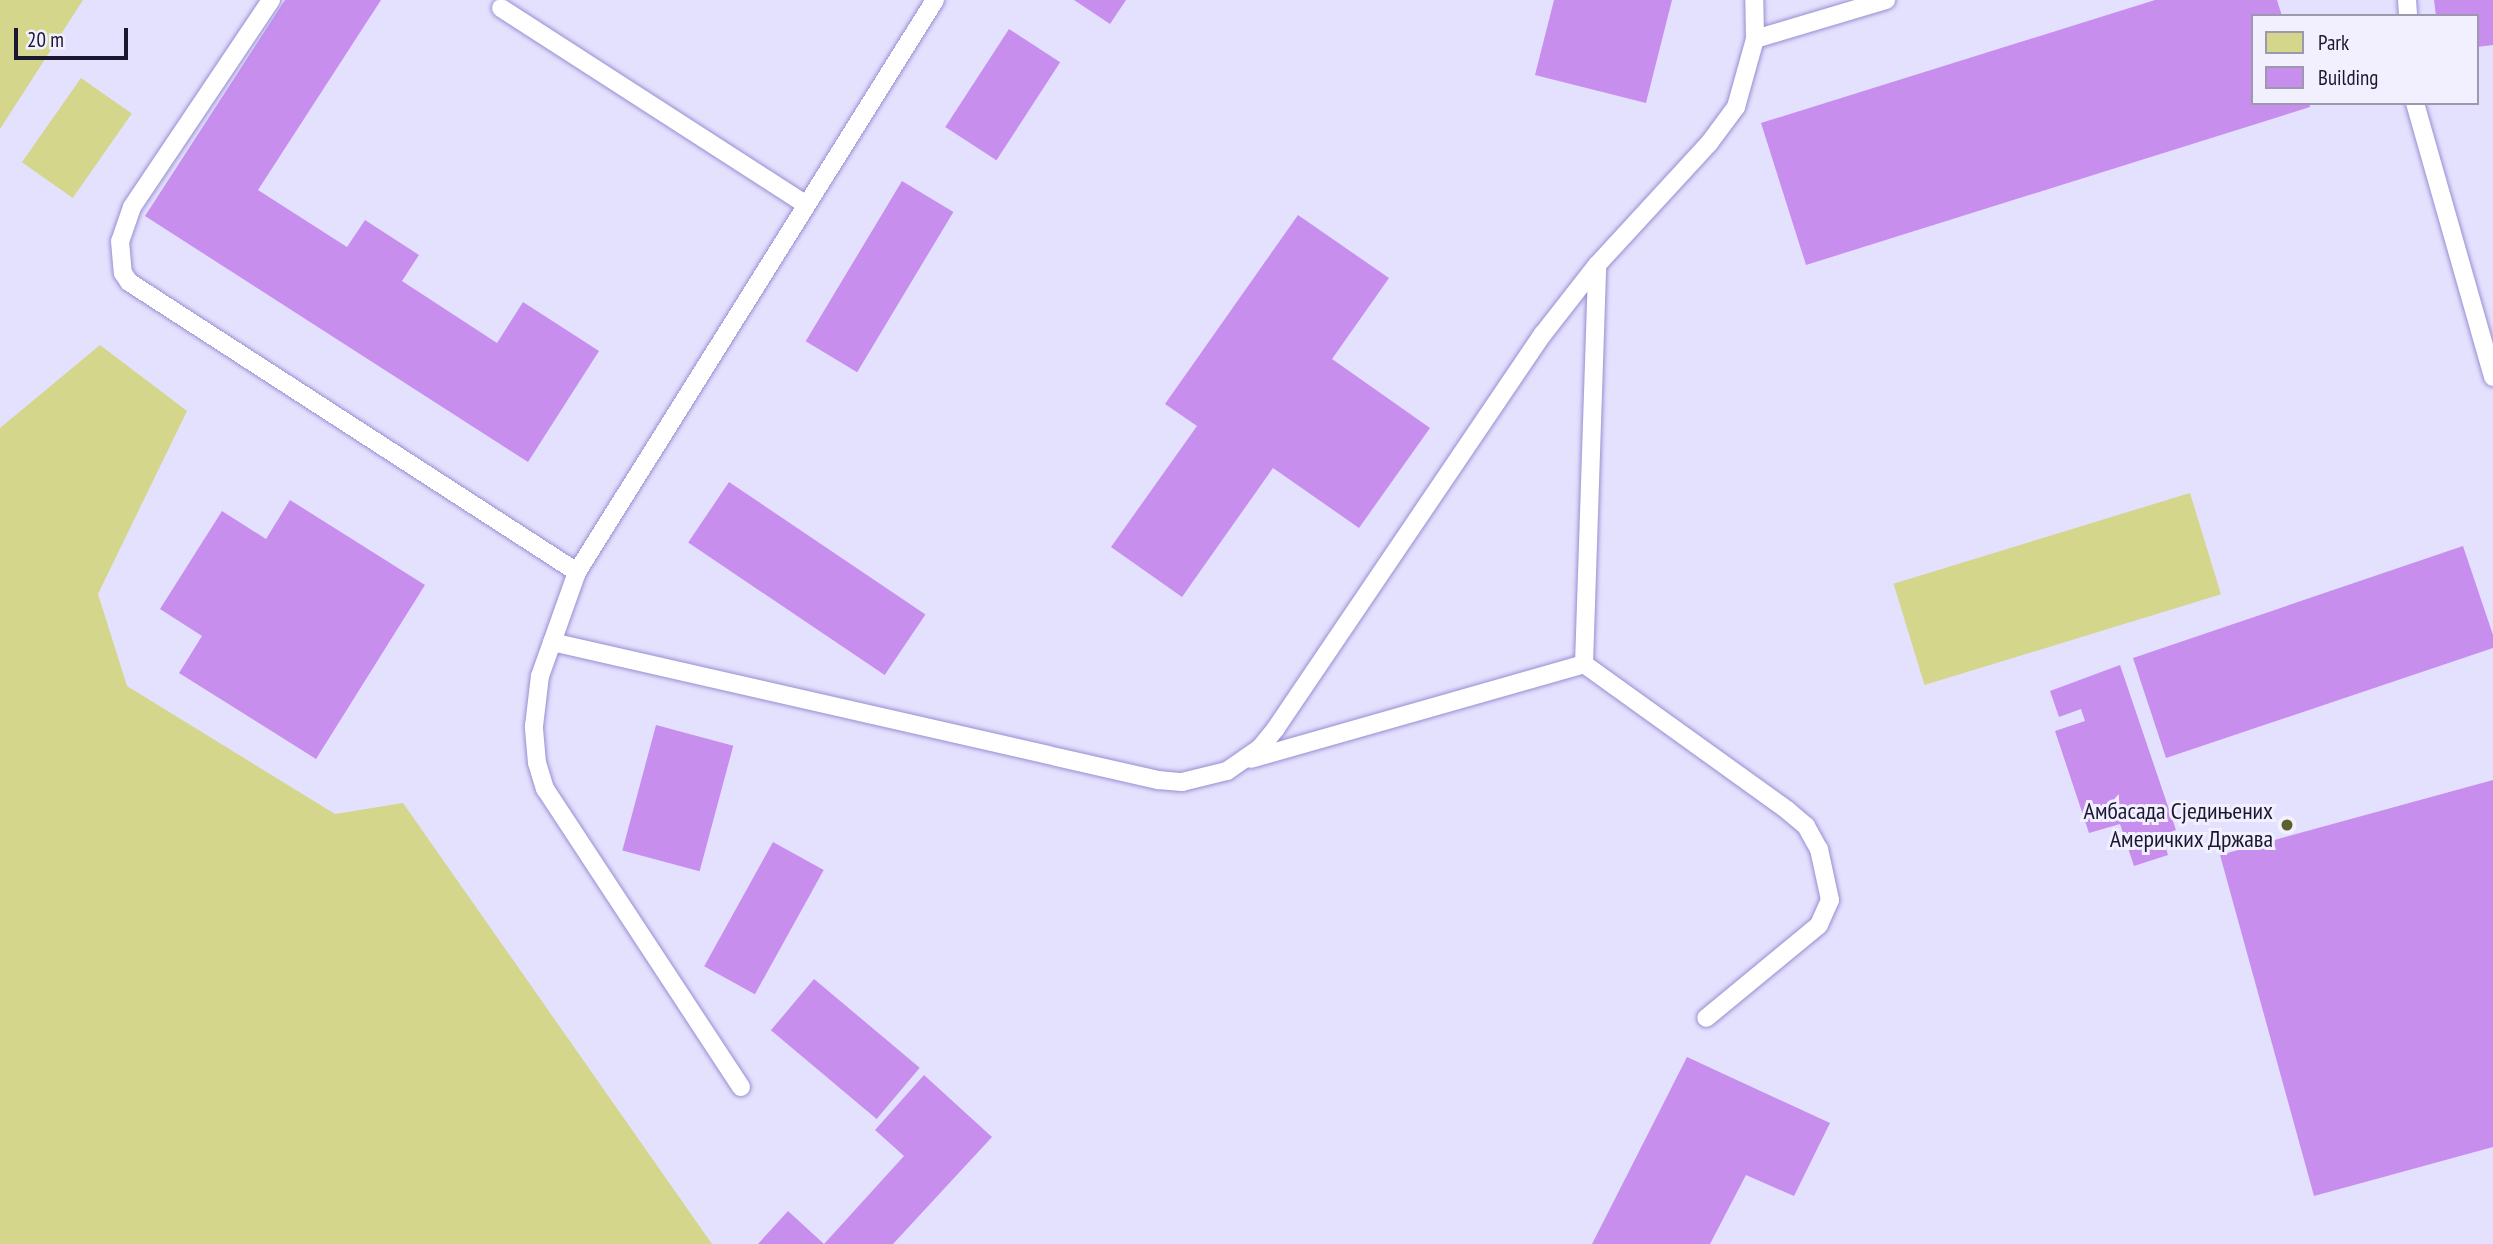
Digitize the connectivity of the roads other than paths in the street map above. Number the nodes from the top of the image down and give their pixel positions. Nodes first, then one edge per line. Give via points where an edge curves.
1 (271, 0) edge
2 (936, 0) edge
3 (1754, 0) edge
4 (1886, 0) edge
5 (501, 8) dead end
6 (1755, 39) junction
7 (2416, 105) edge
8 (804, 204) junction
9 (1597, 265) junction
10 (2493, 377) edge
11 (577, 572) junction
12 (552, 642) junction
13 (1584, 664) junction
14 (1243, 762) junction
15 (1706, 1018) dead end
16 (740, 1087) dead end

1 - 11 lane via 132,208 120,241 123,273 129,282
2 - 8 lane
3 - 6 lane
4 - 6 lane
5 - 8 lane
6 - 9 lane via 1736,107 1696,158
7 - 10 lane
8 - 11 lane
9 - 13 lane
9 - 14 lane via 1487,412 1276,728
11 - 12 lane
12 - 14 lane via 1158,780 1203,779
12 - 16 lane via 540,676 534,726 545,789
13 - 14 lane
13 - 15 lane via 1787,810 1806,826 1819,849 1830,901 1819,925

